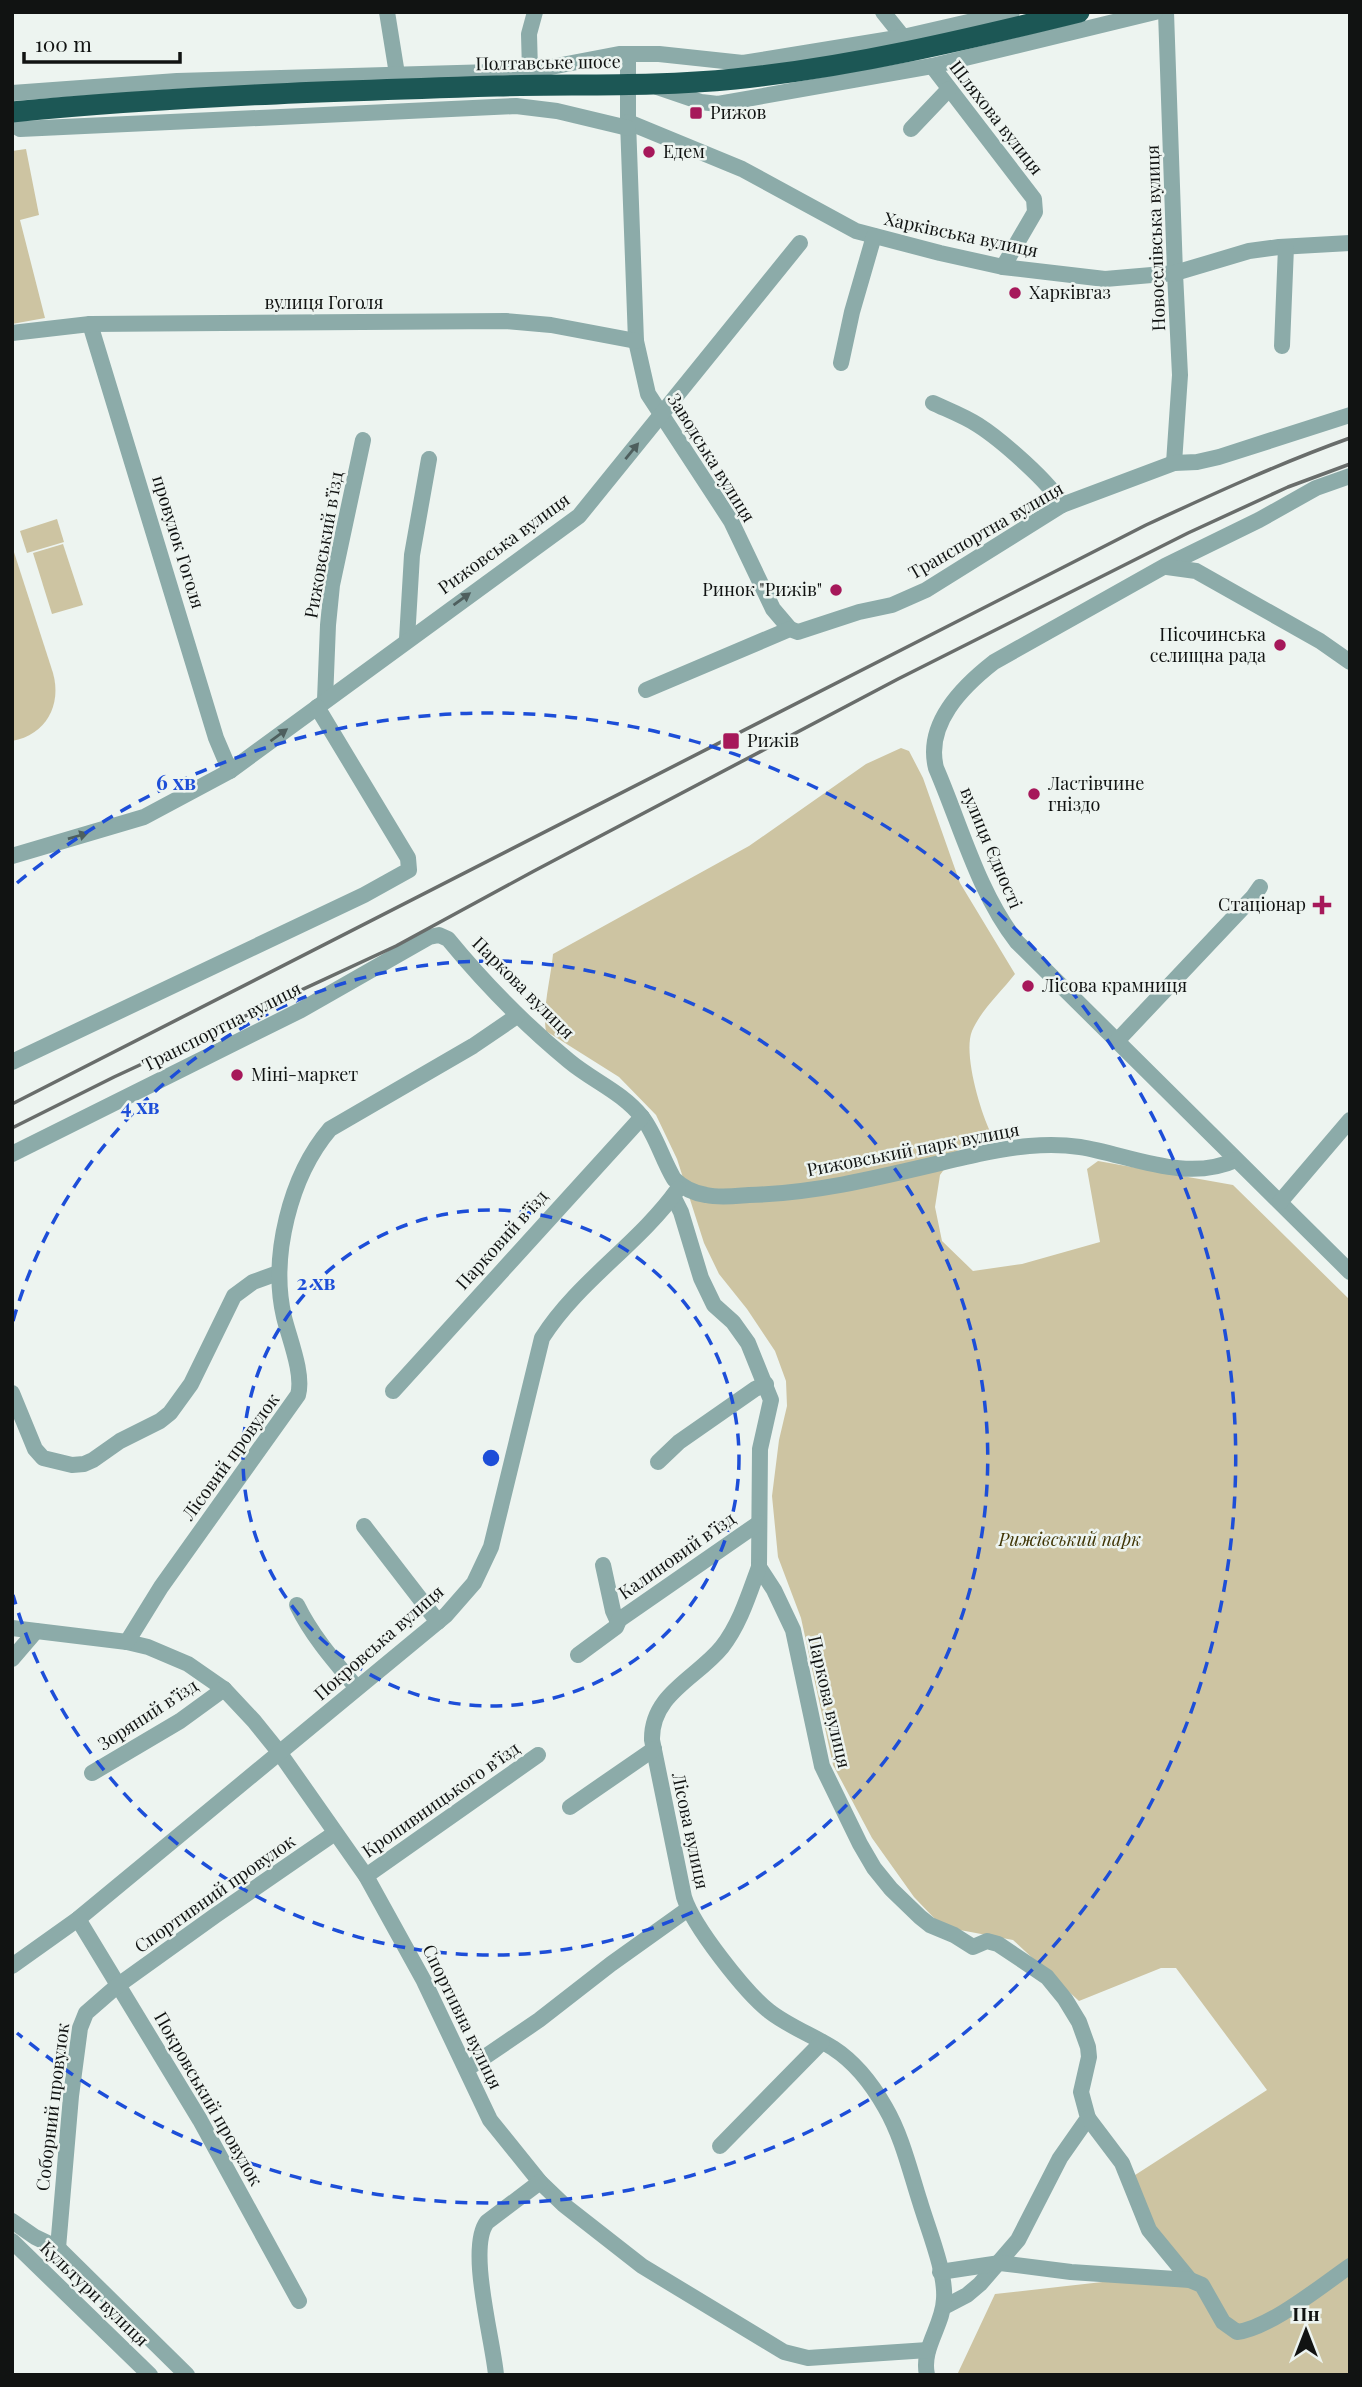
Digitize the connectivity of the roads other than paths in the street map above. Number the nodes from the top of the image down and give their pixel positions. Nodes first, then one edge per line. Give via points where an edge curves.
1 (387, 12) edge
2 (535, 12) edge
3 (883, 12) edge
4 (1012, 12) edge
5 (1079, 12) edge
6 (1155, 12) edge
7 (1166, 12) edge
8 (903, 37) junction
9 (628, 54) junction
10 (932, 66) junction
11 (530, 71) junction
12 (397, 74) junction
13 (651, 85) junction
14 (628, 86) junction
15 (949, 89) junction
16 (12, 93) edge
17 (12, 112) edge
18 (12, 124) edge
19 (628, 125) junction
20 (911, 129) dead end
21 (874, 236) junction
22 (800, 243) dead end
23 (1350, 243) edge
24 (1286, 247) junction
25 (1003, 267) junction
26 (1175, 273) junction
27 (90, 324) junction
28 (12, 333) edge
29 (636, 341) junction
30 (1282, 346) dead end
31 (841, 363) dead end
32 (933, 403) dead end
33 (663, 415) junction
34 (1350, 415) edge
35 (363, 440) dead end
36 (429, 459) dead end
37 (1174, 463) junction
38 (1350, 476) edge
39 (1062, 505) junction
40 (1165, 566) junction
41 (790, 629) junction
42 (407, 639) junction
43 (1350, 662) edge
44 (646, 690) dead end
45 (321, 703) junction
46 (230, 771) junction
47 (12, 856) edge
48 (1260, 887) dead end
49 (448, 939) joint
50 (517, 1016) junction
51 (1118, 1041) junction
52 (12, 1062) edge
53 (642, 1116) junction
54 (1350, 1120) edge
55 (12, 1154) edge
56 (1236, 1160) junction
57 (676, 1191) junction
58 (1280, 1202) junction
59 (1350, 1272) edge
60 (278, 1273) junction
61 (766, 1384) junction
62 (393, 1391) dead end
63 (12, 1393) edge
64 (658, 1462) dead end
65 (759, 1523) junction
66 (364, 1526) dead end
67 (603, 1565) dead end
68 (759, 1567) junction
69 (297, 1605) dead end
70 (438, 1622) junction
71 (618, 1622) junction
72 (12, 1628) edge
73 (36, 1631) junction
74 (127, 1642) junction
75 (578, 1655) dead end
76 (12, 1659) edge
77 (357, 1688) junction
78 (224, 1689) junction
79 (654, 1749) junction
80 (279, 1752) junction
81 (538, 1755) dead end
82 (92, 1773) dead end
83 (570, 1807) dead end
84 (335, 1833) junction
85 (366, 1876) junction
86 (688, 1909) junction
87 (78, 1919) junction
88 (12, 1966) edge
89 (117, 1986) junction
90 (822, 2042) junction
91 (467, 2069) junction
92 (1088, 2118) junction
93 (720, 2146) dead end
94 (540, 2182) junction
95 (12, 2221) edge
96 (12, 2241) edge
97 (58, 2248) junction
98 (1000, 2263) junction
99 (1350, 2266) edge
100 (940, 2272) junction
101 (1190, 2280) junction
102 (299, 2301) dead end
103 (944, 2307) junction
104 (928, 2350) junction
105 (150, 2375) edge
106 (187, 2375) edge
107 (496, 2375) edge
108 (927, 2375) edge

1 - 12 street
2 - 11 street via 529,34
3 - 8 street
4 - 8 street
5 - 13 highway, Полтавське шосе via 822,68
6 - 10 street
7 - 26 street, Новоселівська вулиця
8 - 9 street via 743,63
9 - 11 street
9 - 14 street, Заводська вулиця
10 - 13 street via 718,104
10 - 15 street, Шляхова вулиця
11 - 12 street
12 - 16 street via 177,81
13 - 14 highway, Полтавське шосе
14 - 17 highway, Полтавське шосе via 219,96
14 - 19 street, Заводська вулиця
15 - 20 street
15 - 25 street, Шляхова вулиця via 1034,200 1035,212
18 - 19 street, Харківська вулиця via 20,129 516,106
19 - 21 street, Харківська вулиця via 742,169 856,231
19 - 29 street, Заводська вулиця
21 - 25 street, Харківська вулиця
21 - 31 street
22 - 33 street, Рижовська вулиця
23 - 24 street, Харківська вулиця
24 - 26 street, Харківська вулиця via 1249,251
24 - 30 street
25 - 26 street, Харківська вулиця via 1105,279
26 - 37 street, Новоселівська вулиця via 1180,375
27 - 28 street, вулиця Гоголя
27 - 29 street, вулиця Гоголя via 506,321
27 - 46 street, провулок Гоголя
29 - 33 street, Заводська вулиця via 648,394
32 - 39 street via 987,431 1043,480
33 - 41 street, Заводська вулиця via 731,521 773,609
42 -> 33 street, Рижовська вулиця via 579,516
34 - 37 street, Транспортна вулиця via 1219,457
35 - 45 street, Рижовський в’їзд via 332,585
36 - 42 street, Рижовська вулиця via 412,555
37 - 39 street, Транспортна вулиця
38 - 40 street via 1316,488
39 - 41 street, Транспортна вулиця via 926,590 892,605 797,632
40 - 43 street via 1196,571
40 - 51 street, вулиця Єдності via 979,674 936,730 933,752 985,890 1004,925
41 - 44 street, Транспортна вулиця
42 - 45 street, Рижовська вулиця
46 -> 45 street, Рижовська вулиця
45 - 52 street via 408,858 409,870
47 -> 46 street, Рижовська вулиця via 144,817
48 - 51 street
49 - 50 street, Паркова вулиця
49 - 55 street, Транспортна вулиця via 429,937 301,1010
50 - 53 street, Паркова вулиця
50 - 60 street, Лісовий провулок via 330,1129 312,1154 293,1196
51 - 56 street, вулиця Єдності
53 - 57 street, Паркова вулиця
53 - 62 street, Парковий в’їзд
54 - 58 street
56 - 57 street, Рижовський парк вулиця via 1220,1167 1193,1169 1043,1145 996,1150 795,1193 708,1196
56 - 58 street, вулиця Єдності
57 - 61 street, Паркова вулиця via 701,1278 714,1305 748,1343
57 - 70 street, Покровська вулиця via 557,1314 542,1338 491,1547 474,1583
58 - 59 street, вулиця Єдності
60 - 63 street via 253,1282 234,1296 191,1384 170,1413 93,1460 72,1465 38,1454
60 - 74 street, Лісовий провулок via 298,1395 160,1587
61 - 64 street via 679,1442
61 - 65 street, Паркова вулиця via 771,1400 760,1448
65 - 68 street, Паркова вулиця
65 - 71 street, Калиновий в’їзд
66 - 70 street
67 - 71 street, Калиновий в’їзд
68 - 79 street, Лісова вулиця via 723,1646 660,1706 653,1722
68 - 92 street, Паркова вулиця via 793,1630 822,1766 874,1868 906,1905 930,1924 972,1947 995,1942 1056,1987 1086,2036 1089,2057 1081,2092
69 - 77 street via 321,1645
70 - 77 street, Покровська вулиця
71 - 75 street, Калиновий в’їзд
72 - 73 street, Спортивна вулиця
73 - 74 street, Спортивна вулиця
73 - 76 street
74 - 78 street, Спортивна вулиця via 188,1664
77 - 80 street, Покровська вулиця
78 - 80 street, Спортивна вулиця
78 - 82 street, Зоряний в’їзд
79 - 83 street
79 - 86 street, Лісова вулиця
80 - 84 street, Спортивна вулиця
80 - 87 street, Покровська вулиця
81 - 85 street, Кропивницького в’їзд
84 - 85 street, Спортивна вулиця
84 - 89 street, Спортивний провулок
85 - 91 street, Спортивна вулиця
86 - 90 street, Лісова вулиця via 753,1997
86 - 91 street
87 - 88 street, Покровська вулиця
87 - 89 street, Покровський провулок
89 - 97 street, Соборний провулок via 90,2007 80,2028
89 - 102 street, Покровський провулок via 158,2047
90 - 93 street
90 - 100 street, Лісова вулиця via 855,2066 886,2108
91 - 94 street, Спортивна вулиця via 490,2120
92 - 98 street
92 - 101 street via 1122,2163 1149,2230
94 - 104 street, Спортивна вулиця via 642,2266 784,2352 808,2358
94 - 107 street via 481,2230 481,2276
95 - 97 street, Культури вулиця
96 - 105 street, Культури вулиця
97 - 106 street, Культури вулиця
98 - 100 street
98 - 101 street
98 - 103 street via 967,2295
99 - 101 street via 1287,2309 1237,2332 1223,2322 1202,2285
100 - 103 street, Лісова вулиця
103 - 104 street, Лісова вулиця
104 - 108 street, Лісова вулиця via 924,2361

